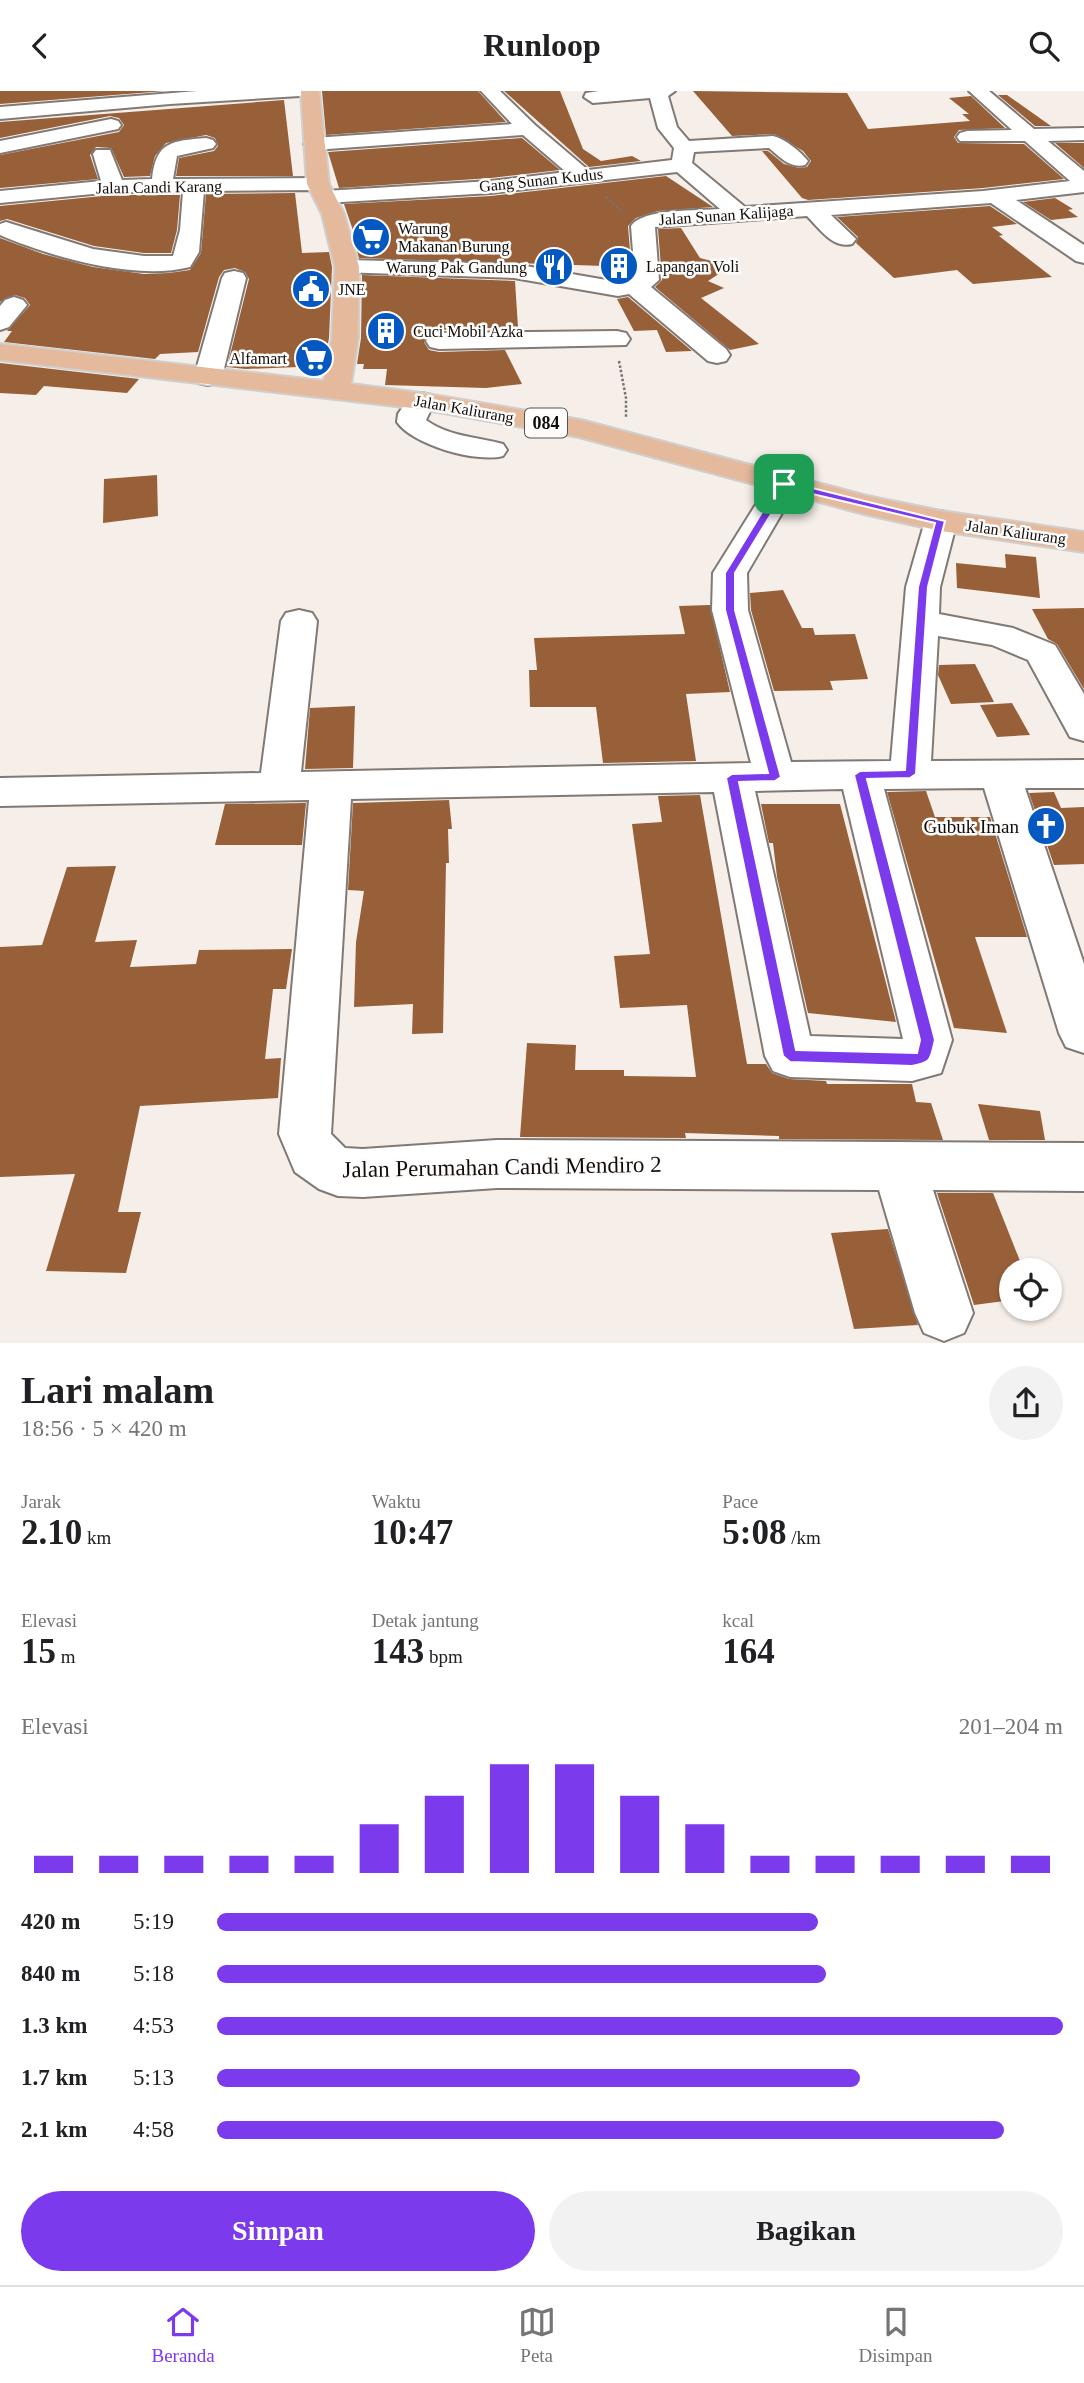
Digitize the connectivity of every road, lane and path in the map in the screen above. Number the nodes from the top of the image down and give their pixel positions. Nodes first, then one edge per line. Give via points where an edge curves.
1 (300, 91) edge
2 (310, 91) edge
3 (490, 91) edge
4 (657, 91) edge
5 (666, 91) edge
6 (978, 91) edge
7 (593, 97) dead end
8 (77, 101) edge
9 (0, 113) edge
10 (128, 122) dead end
11 (528, 129) junction
12 (65, 134) junction
13 (1084, 134) edge
14 (1030, 136) junction
15 (967, 137) dead end
16 (205, 143) dead end
17 (0, 148) edge
18 (103, 154) dead end
19 (403, 156) dead end
20 (683, 156) junction
21 (798, 161) dead end
22 (622, 171) junction
23 (582, 175) junction
24 (321, 180) junction
25 (113, 186) junction
26 (162, 186) junction
27 (194, 186) junction
28 (1083, 186) edge
29 (640, 187) dead end
30 (1001, 196) junction
31 (0, 197) edge
32 (659, 203) dead end
33 (812, 209) junction
34 (438, 210) dead end
35 (739, 214) junction
36 (676, 219) junction
37 (642, 228) junction
38 (6, 229) dead end
39 (1066, 236) dead end
40 (844, 239) dead end
41 (1084, 256) edge
42 (347, 267) junction
43 (234, 278) dead end
44 (626, 287) junction
45 (439, 341) dead end
46 (618, 349) junction
47 (0, 352) edge
48 (717, 355) dead end
49 (208, 377) junction
50 (336, 390) junction
51 (626, 398) dead end
52 (421, 401) junction
53 (492, 450) dead end
54 (784, 484) junction
55 (941, 521) junction
56 (1084, 542) edge
57 (299, 621) dead end
58 (921, 622) junction
59 (1084, 729) edge
60 (910, 774) junction
61 (1000, 774) junction
62 (1084, 774) edge
63 (860, 775) junction
64 (775, 777) junction
65 (732, 778) junction
66 (331, 786) junction
67 (279, 788) junction
68 (0, 792) edge
69 (1083, 1033) edge
70 (899, 1167) junction
71 (1084, 1167) edge
72 (944, 1313) dead end

1 - 8 street
2 - 24 main road
3 - 11 street
4 - 5 street
4 - 7 street
4 - 20 street via 668,128
6 - 14 street
8 - 9 street
8 - 12 street
10 - 12 street
11 - 23 street
11 - 24 street
12 - 17 street
13 - 14 street
14 - 15 street
14 - 28 street
16 - 26 street via 169,150 164,156
18 - 25 street
19 - 24 street
20 - 21 street, Gang Sunan Kudus via 773,142
20 - 22 street, Gang Sunan Kudus
20 - 35 street
22 - 23 street, Gang Sunan Kudus
22 - 29 street
23 - 24 street, Gang Sunan Kudus
23 - 37 path
24 - 27 street, Jalan Candi Karang
24 - 34 street
24 - 42 main road
25 - 26 street, Jalan Candi Karang
25 - 31 street, Jalan Candi Karang
26 - 27 street, Jalan Candi Karang
27 - 38 street via 182,262 144,264 26,239
28 - 30 street, Jalan Sunan Kalijaga
30 - 33 street, Jalan Sunan Kalijaga
30 - 39 street
30 - 41 street
32 - 36 street
33 - 35 street, Jalan Sunan Kalijaga
33 - 40 street
35 - 36 street, Jalan Sunan Kalijaga
36 - 37 street, Jalan Sunan Kalijaga via 649,221
37 - 44 street, Jalan Sunan Kalijaga via 647,280
42 - 44 street via 520,261
42 - 50 main road via 345,338
43 - 49 street
44 - 46 street
44 - 48 street
45 - 46 street
46 - 51 path
47 - 49 main road, Jalan Kaliurang / 084
49 - 50 main road, Jalan Kaliurang / 084
50 - 52 main road, Jalan Kaliurang / 084
52 - 53 street via 411,422 420,431 436,439
52 - 54 main road, Jalan Kaliurang / 084 via 581,429
54 - 55 main road, Jalan Kaliurang / 084
54 - 64 street via 730,573 730,610
55 - 56 main road, Jalan Kaliurang / 084
55 - 58 street via 923,587
57 - 67 street
58 - 59 street via 1032,646 1042,653
58 - 60 street
60 - 61 street
60 - 63 street
61 - 62 street
61 - 69 street
63 - 64 street
63 - 65 street via 928,1040 923,1058 790,1056
64 - 65 street
65 - 66 street
66 - 67 street
66 - 70 street, Jalan Perumahan Candi Mendiro 2 via 305,1134 314,1155 325,1164 338,1172 363,1173 496,1164
67 - 68 street
70 - 71 street, Jalan Perumahan Candi Mendiro 2
70 - 72 street

